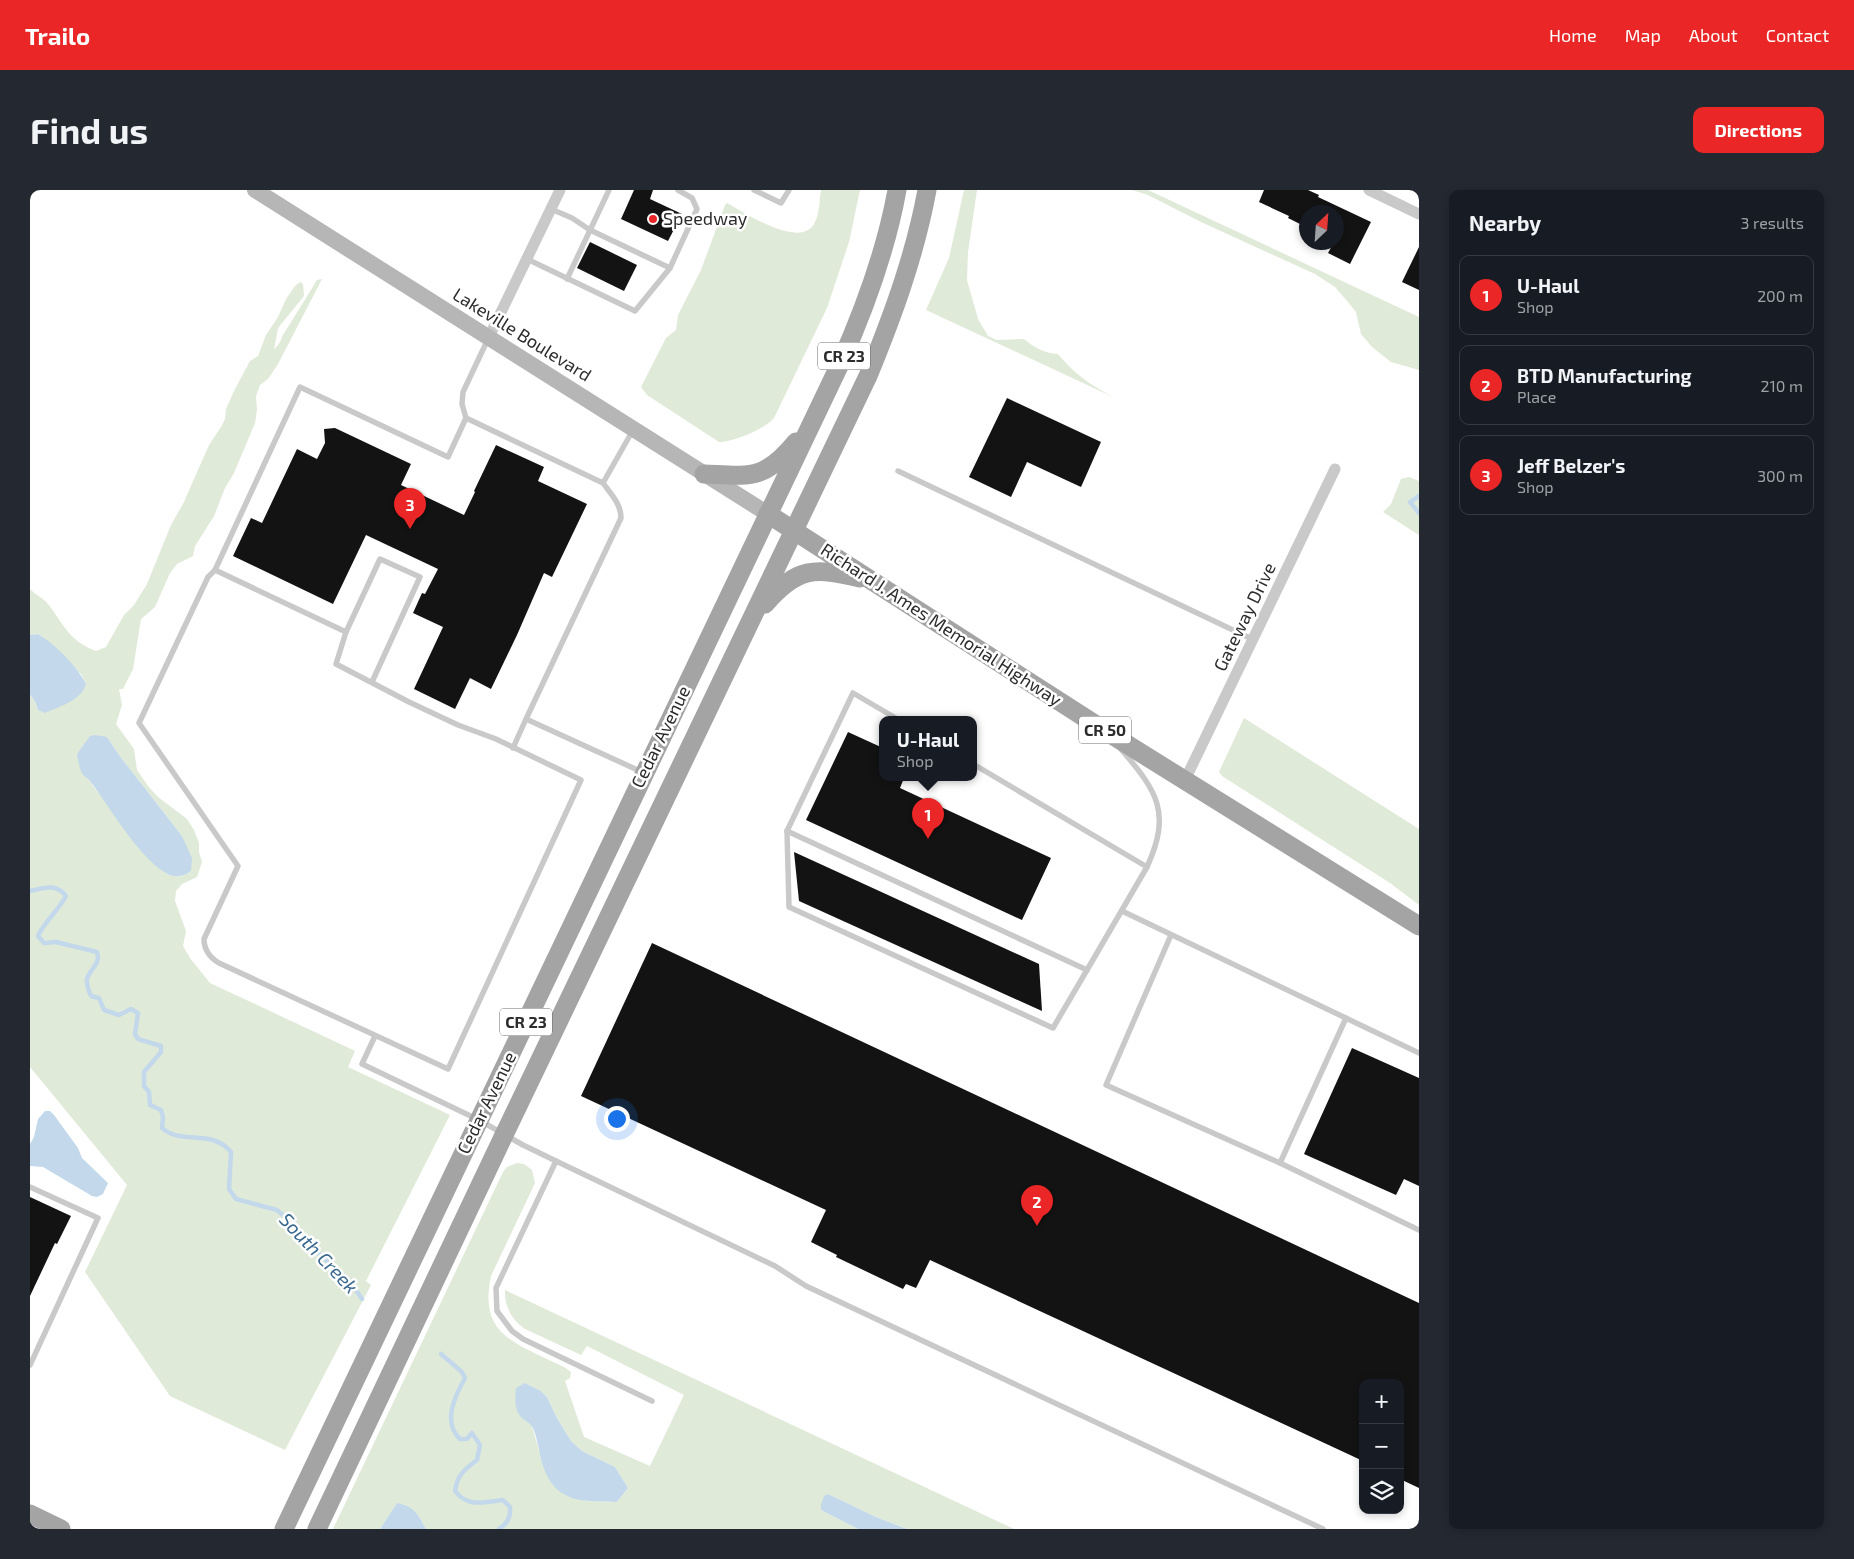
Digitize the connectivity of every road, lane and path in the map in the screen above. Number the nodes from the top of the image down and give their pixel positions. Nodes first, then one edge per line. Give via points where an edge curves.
1 (255, 190) edge
2 (560, 190) edge
3 (609, 190) edge
4 (678, 190) edge
5 (754, 190) edge
6 (788, 190) edge
7 (897, 190) edge
8 (927, 190) edge
9 (1369, 190) edge
10 (551, 209) junction
11 (1419, 214) edge
12 (590, 230) junction
13 (527, 259) junction
14 (670, 268) junction
15 (567, 279) junction
16 (488, 337) junction
17 (466, 418) junction
18 (812, 422) junction
19 (634, 429) junction
20 (1335, 469) dead end
21 (898, 471) dead end
22 (704, 474) junction
23 (603, 483) junction
24 (768, 514) junction
25 (794, 530) junction
26 (215, 570) junction
27 (873, 581) junction
28 (751, 620) junction
29 (346, 632) junction
30 (1254, 640) junction
31 (372, 682) junction
32 (892, 716) edge
33 (526, 719) junction
34 (1104, 730) junction
35 (513, 748) junction
36 (977, 766) edge
37 (644, 773) junction
38 (1185, 780) junction
39 (787, 831) junction
40 (1146, 867) junction
41 (1122, 911) junction
42 (1419, 926) edge
43 (1171, 935) junction
44 (1087, 970) junction
45 (1346, 1018) junction
46 (375, 1036) junction
47 (1419, 1053) edge
48 (479, 1120) junction
49 (504, 1135) junction
50 (556, 1161) junction
51 (1280, 1163) junction
52 (30, 1187) edge
53 (1419, 1230) edge
54 (30, 1365) edge
55 (652, 1401) dead end
56 (30, 1514) edge
57 (61, 1529) edge
58 (284, 1529) edge
59 (317, 1529) edge
60 (1323, 1529) edge

1 - 16 street, Lakeville Boulevard
2 - 10 street
3 - 12 lane
4 - 14 lane via 692,198 697,209
5 - 6 lane via 781,203
7 - 18 main road, CR 23 via 885,245 865,304
8 - 25 main road, CR 23 via 911,260 893,316 868,376
9 - 11 street
10 - 12 lane
10 - 13 street
12 - 14 lane
12 - 15 lane
13 - 15 lane
13 - 16 street
14 - 15 lane via 635,311
16 - 17 lane via 463,392
16 - 19 street, Lakeville Boulevard
17 - 23 lane
17 - 26 lane via 448,457 300,387
18 - 22 main road via 781,460 758,474
18 - 24 main road, CR 23
19 - 22 street, Lakeville Boulevard
19 - 23 lane
20 - 30 street, Gateway Drive
21 - 30 lane
22 - 24 street, Lakeville Boulevard
23 - 33 lane via 618,505 621,518
24 - 25 main road, Richard J. Ames Memorial Highway / CR 50
24 - 37 main road, Cedar Avenue / CR 23
25 - 27 main road, Richard J. Ames Memorial Highway / CR 50
25 - 28 main road, Cedar Avenue / CR 23
26 - 29 lane
26 - 46 lane via 208,577 139,722 238,866 204,945 209,956 219,963
27 - 28 main road via 821,570 806,572 778,588
27 - 34 main road, Richard J. Ames Memorial Highway / CR 50
28 - 49 main road, Cedar Avenue / CR 23
29 - 31 lane via 336,664
29 - 31 lane via 380,559 420,577
30 - 38 street, Gateway Drive
31 - 35 lane
32 - 39 lane via 852,693
33 - 35 lane
33 - 37 lane
34 - 38 main road, Richard J. Ames Memorial Highway / CR 50
34 - 40 lane via 1141,773 1159,812 1160,830
35 - 46 lane via 580,780 448,1069
36 - 40 lane
37 - 48 main road, Cedar Avenue / CR 23
38 - 42 main road, Richard J. Ames Memorial Highway / CR 50
39 - 44 lane
39 - 44 lane via 789,907 1053,1028
40 - 41 lane
41 - 43 lane
41 - 44 lane
43 - 45 lane
43 - 51 lane via 1106,1085
45 - 47 lane
45 - 51 lane
46 - 48 lane via 362,1064
48 - 49 lane
48 - 58 main road, Cedar Avenue / CR 23
49 - 50 lane
49 - 59 main road, Cedar Avenue / CR 23
50 - 55 lane via 496,1288 498,1311 512,1331 523,1339
50 - 60 lane via 775,1266 806,1286
51 - 53 lane
52 - 54 lane via 98,1218
56 - 57 main road

